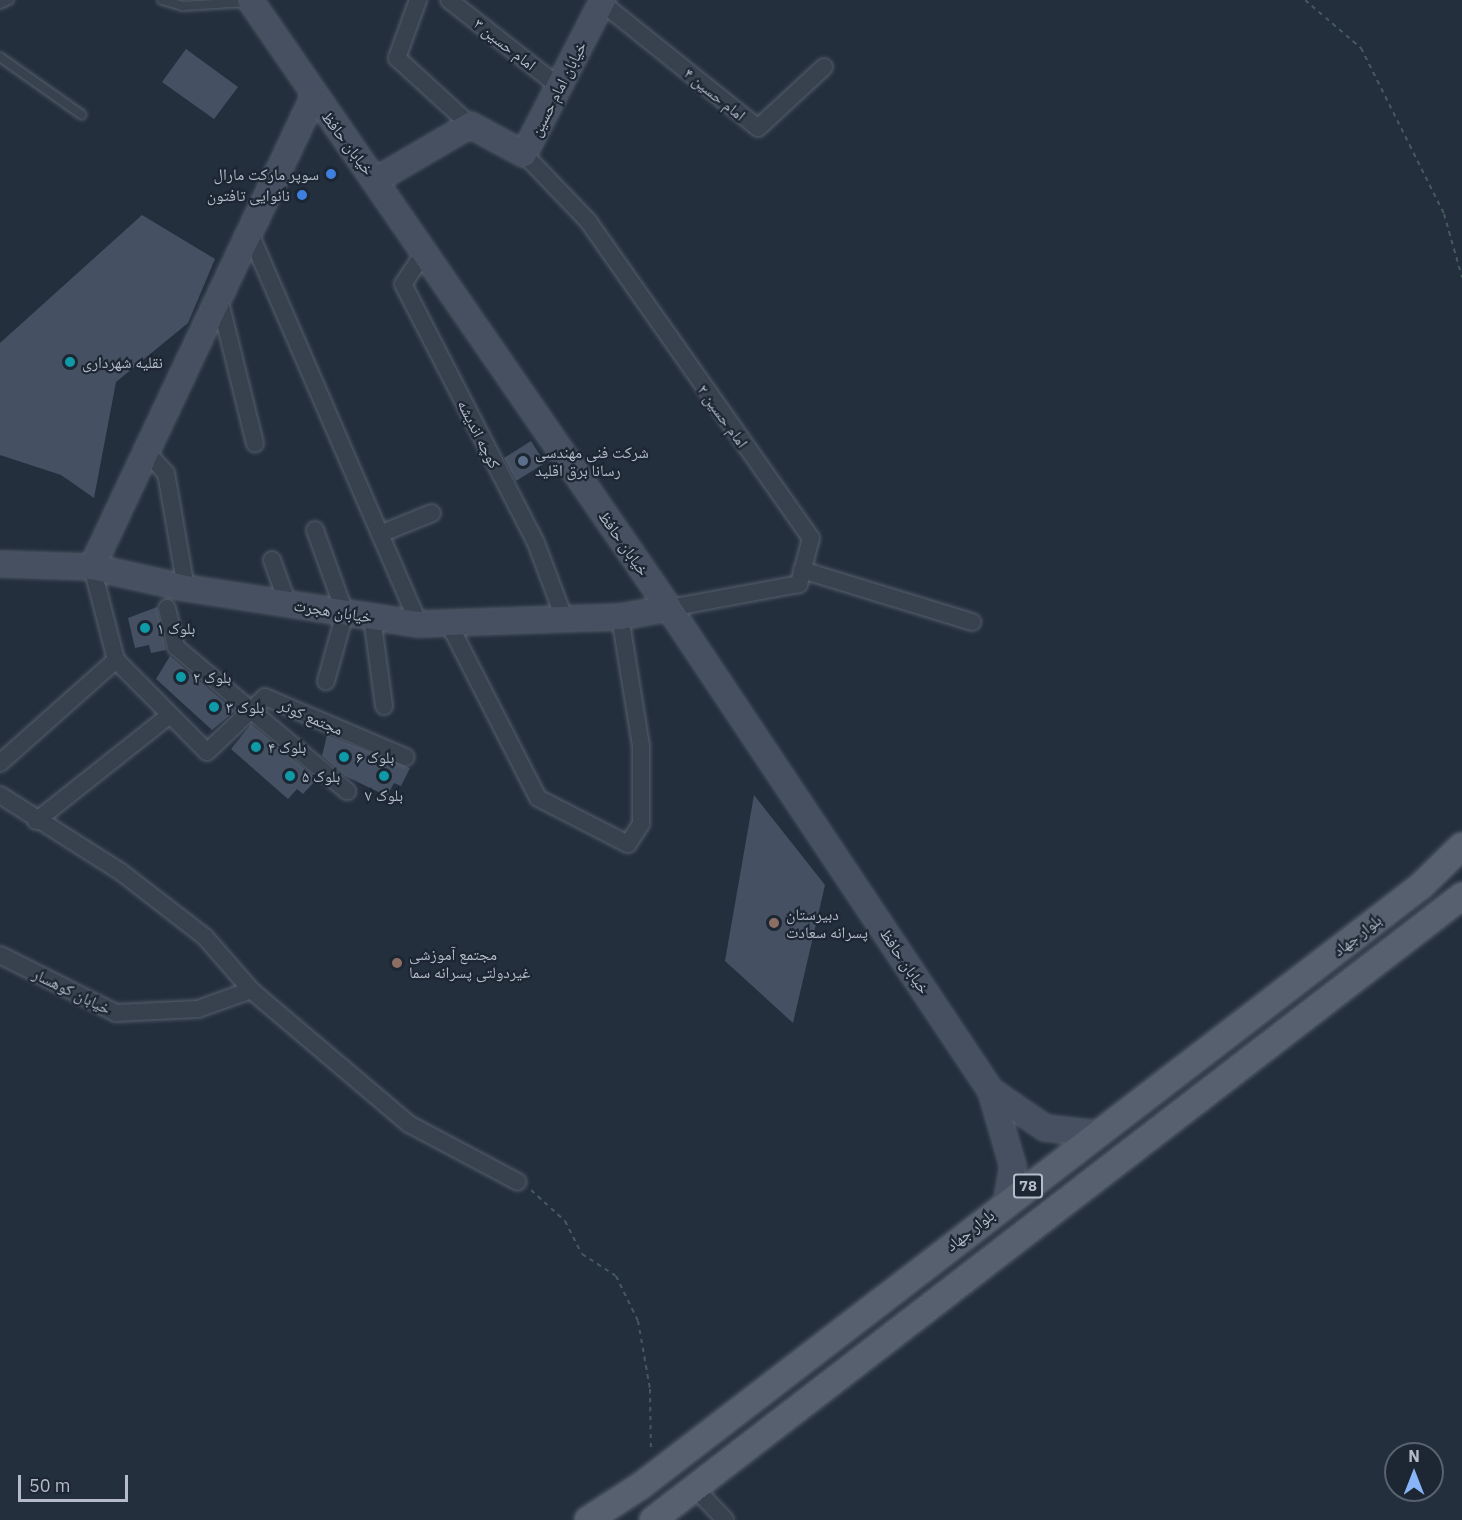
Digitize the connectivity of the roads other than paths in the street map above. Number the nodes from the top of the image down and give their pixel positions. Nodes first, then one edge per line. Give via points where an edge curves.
1 (9, 0) edge
2 (162, 0) edge
3 (418, 0) edge
4 (449, 0) edge
5 (250, 1) edge
6 (602, 1) edge
7 (0, 4) edge
8 (0, 57) edge
9 (824, 67) dead end
10 (561, 88) junction
11 (313, 98) junction
12 (82, 115) dead end
13 (470, 125) junction
14 (524, 154) junction
15 (376, 180) junction
16 (248, 230) junction
17 (424, 253) junction
18 (218, 293) junction
19 (255, 444) dead end
20 (145, 450) junction
21 (432, 513) dead end
22 (315, 530) dead end
23 (380, 534) junction
24 (272, 560) dead end
25 (0, 564) edge
26 (92, 567) junction
27 (802, 570) junction
28 (186, 588) junction
29 (288, 604) junction
30 (167, 608) dead end
31 (669, 608) junction
32 (345, 613) junction
33 (372, 617) junction
34 (620, 617) junction
35 (565, 620) junction
36 (972, 622) dead end
37 (419, 624) junction
38 (449, 624) junction
39 (116, 660) junction
40 (326, 681) dead end
41 (384, 706) dead end
42 (252, 708) junction
43 (168, 717) junction
44 (406, 757) dead end
45 (0, 763) edge
46 (347, 792) dead end
47 (0, 795) edge
48 (36, 821) junction
49 (1462, 846) edge
50 (1462, 896) edge
51 (0, 955) edge
52 (251, 990) junction
53 (991, 1091) junction
54 (1098, 1134) junction
55 (518, 1182) road end
56 (1007, 1201) junction
57 (695, 1488) junction
58 (588, 1520) edge
59 (653, 1520) edge
60 (724, 1520) edge

1 - 7 lane
2 - 5 lane via 183,6
3 - 13 street via 398,58
4 - 10 street, امام حسین ۳
5 - 11 street, خیابان حافظ
6 - 9 street, امام حسین ۴ via 758,128
6 - 10 street, خیابان امام حسین
8 - 12 lane
10 - 14 street, خیابان امام حسین
11 - 15 street, خیابان حافظ
11 - 16 street
13 - 14 street, خیابان امام حسین
13 - 15 street
14 - 27 street, امام حسین ۲ via 588,220 811,538
15 - 17 street, خیابان حافظ
16 - 18 street
16 - 23 street
17 - 31 street, خیابان حافظ
17 - 35 street, کوچه اندیشه via 404,284 536,543
18 - 19 street
18 - 20 street
20 - 26 street
20 - 28 street via 166,473
21 - 23 street
22 - 32 street
23 - 37 street
24 - 29 street
25 - 26 street, خیابان هجرت
26 - 28 street, خیابان هجرت
26 - 39 street
27 - 31 street via 799,584
27 - 36 street
28 - 29 street, خیابان هجرت
29 - 32 street, خیابان هجرت
30 - 42 street, مجتمع کوثر via 176,647
31 - 34 street, خیابان هجرت
31 - 53 street, خیابان حافظ
32 - 33 street, خیابان هجرت
32 - 40 street
33 - 37 street, خیابان هجرت
33 - 41 street
34 - 35 street, خیابان هجرت
34 - 38 street via 641,746 641,824 628,844 538,798
35 - 38 street, خیابان هجرت
37 - 38 street, خیابان هجرت
39 - 43 street
39 - 45 street
42 - 43 street, مجتمع کوثر via 207,752
42 - 44 street, مجتمع کوثر via 265,697
42 - 46 street, مجتمع کوثر
43 - 48 street
47 - 48 street
48 - 52 street via 121,872 205,937
49 - 54 main road, بلوار جهاد / 78 via 1421,885
50 - 57 main road, 78
51 - 52 street, خیابان کوهسار via 116,1013 198,1009
52 - 55 street via 409,1124
53 - 54 street via 1045,1128
53 - 56 street via 1014,1166
54 - 56 main road, بلوار جهاد / 78
56 - 58 main road, بلوار جهاد / 78 via 642,1485
57 - 59 main road, 78
57 - 60 street

